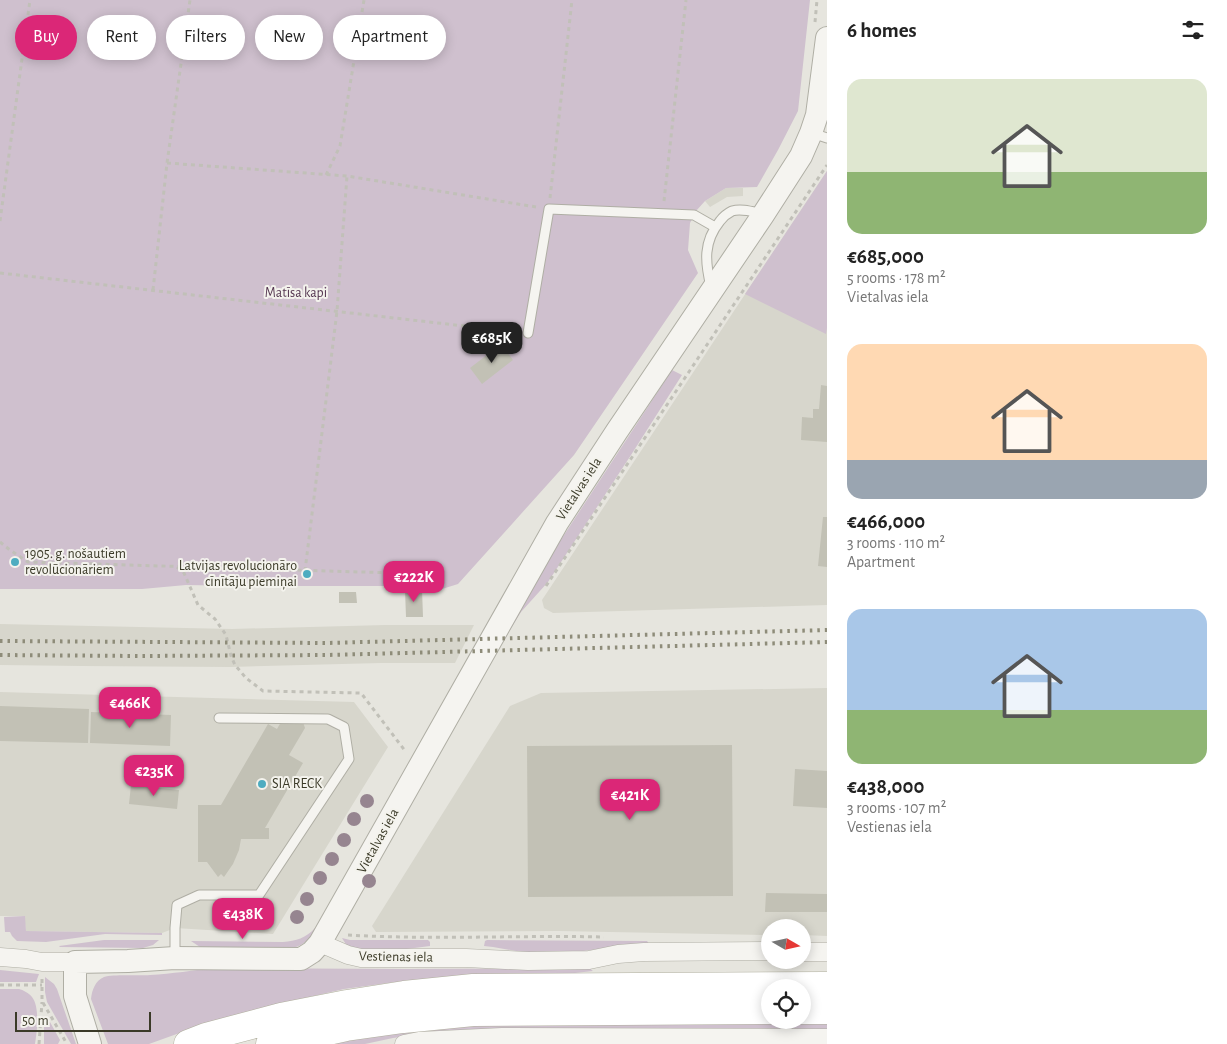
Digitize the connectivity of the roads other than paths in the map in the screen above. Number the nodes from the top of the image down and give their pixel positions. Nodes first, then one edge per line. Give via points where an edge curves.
1 (821, 33) edge
2 (819, 136) edge
3 (763, 214) junction
4 (715, 227) junction
5 (712, 290) junction
6 (528, 333) road end
7 (219, 718) dead end
8 (320, 943) junction
9 (761, 952) edge
10 (811, 952) edge
11 (827, 952) edge
12 (0, 957) edge
13 (175, 958) junction
14 (75, 962) junction
15 (816, 990) edge
16 (761, 1010) edge
17 (827, 1010) edge
18 (827, 1038) edge
19 (90, 1044) edge
20 (188, 1044) edge
21 (270, 1044) edge
22 (404, 1044) edge

1 - 2 street, Vietalvas iela
2 - 3 street, Vietalvas iela via 801,156
3 - 4 lane via 732,211
3 - 5 street, Vietalvas iela
4 - 5 lane via 709,239 707,258
4 - 6 lane via 694,215 549,209
5 - 8 street, Vietalvas iela via 557,523
7 - 13 lane via 328,718 344,727 349,759 259,895 199,895 178,905
8 - 9 street, Vestienas iela via 361,958 466,958 528,962 589,960 644,952
8 - 13 street via 301,959
10 - 11 street
12 - 14 street
13 - 14 street
14 - 19 street via 76,996
15 - 17 main road
15 - 20 main road via 473,988 347,1004 281,1017
16 - 21 main road via 473,1012 346,1027
18 - 22 street via 502,1037

